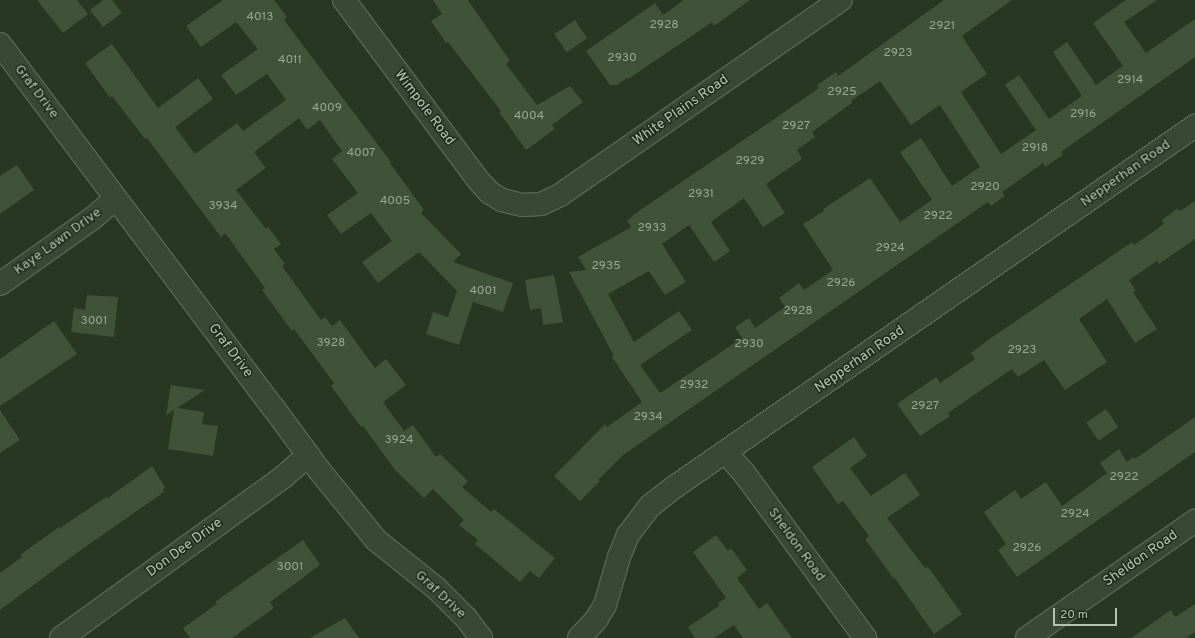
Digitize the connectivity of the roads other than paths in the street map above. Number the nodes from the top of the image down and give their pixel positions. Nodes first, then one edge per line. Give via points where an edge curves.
1 (344, 0) edge
2 (841, 0) edge
3 (0, 44) edge
4 (1195, 126) edge
5 (115, 199) junction
6 (515, 204) joint
7 (0, 284) edge
8 (726, 453) junction
9 (308, 455) junction
10 (1195, 521) edge
11 (61, 638) edge
12 (481, 638) edge
13 (578, 638) edge
14 (865, 638) edge
15 (1027, 638) edge

1 - 6 street, Wimpole Road via 479,181 490,193
2 - 6 street, White Plains Road via 560,195 541,204
3 - 5 street, Graf Drive
4 - 8 street, Nepperhan Road
5 - 7 street, Kaye Lawn Drive via 93,218
5 - 9 street, Graf Drive
8 - 13 street, Nepperhan Road via 650,506 638,520 628,535 619,557 605,605 596,620
8 - 14 street, Sheldon Road via 744,473
9 - 11 street, Don Dee Drive via 282,478
9 - 12 street, Graf Drive via 376,540 436,588 466,618
10 - 15 street, Sheldon Road

